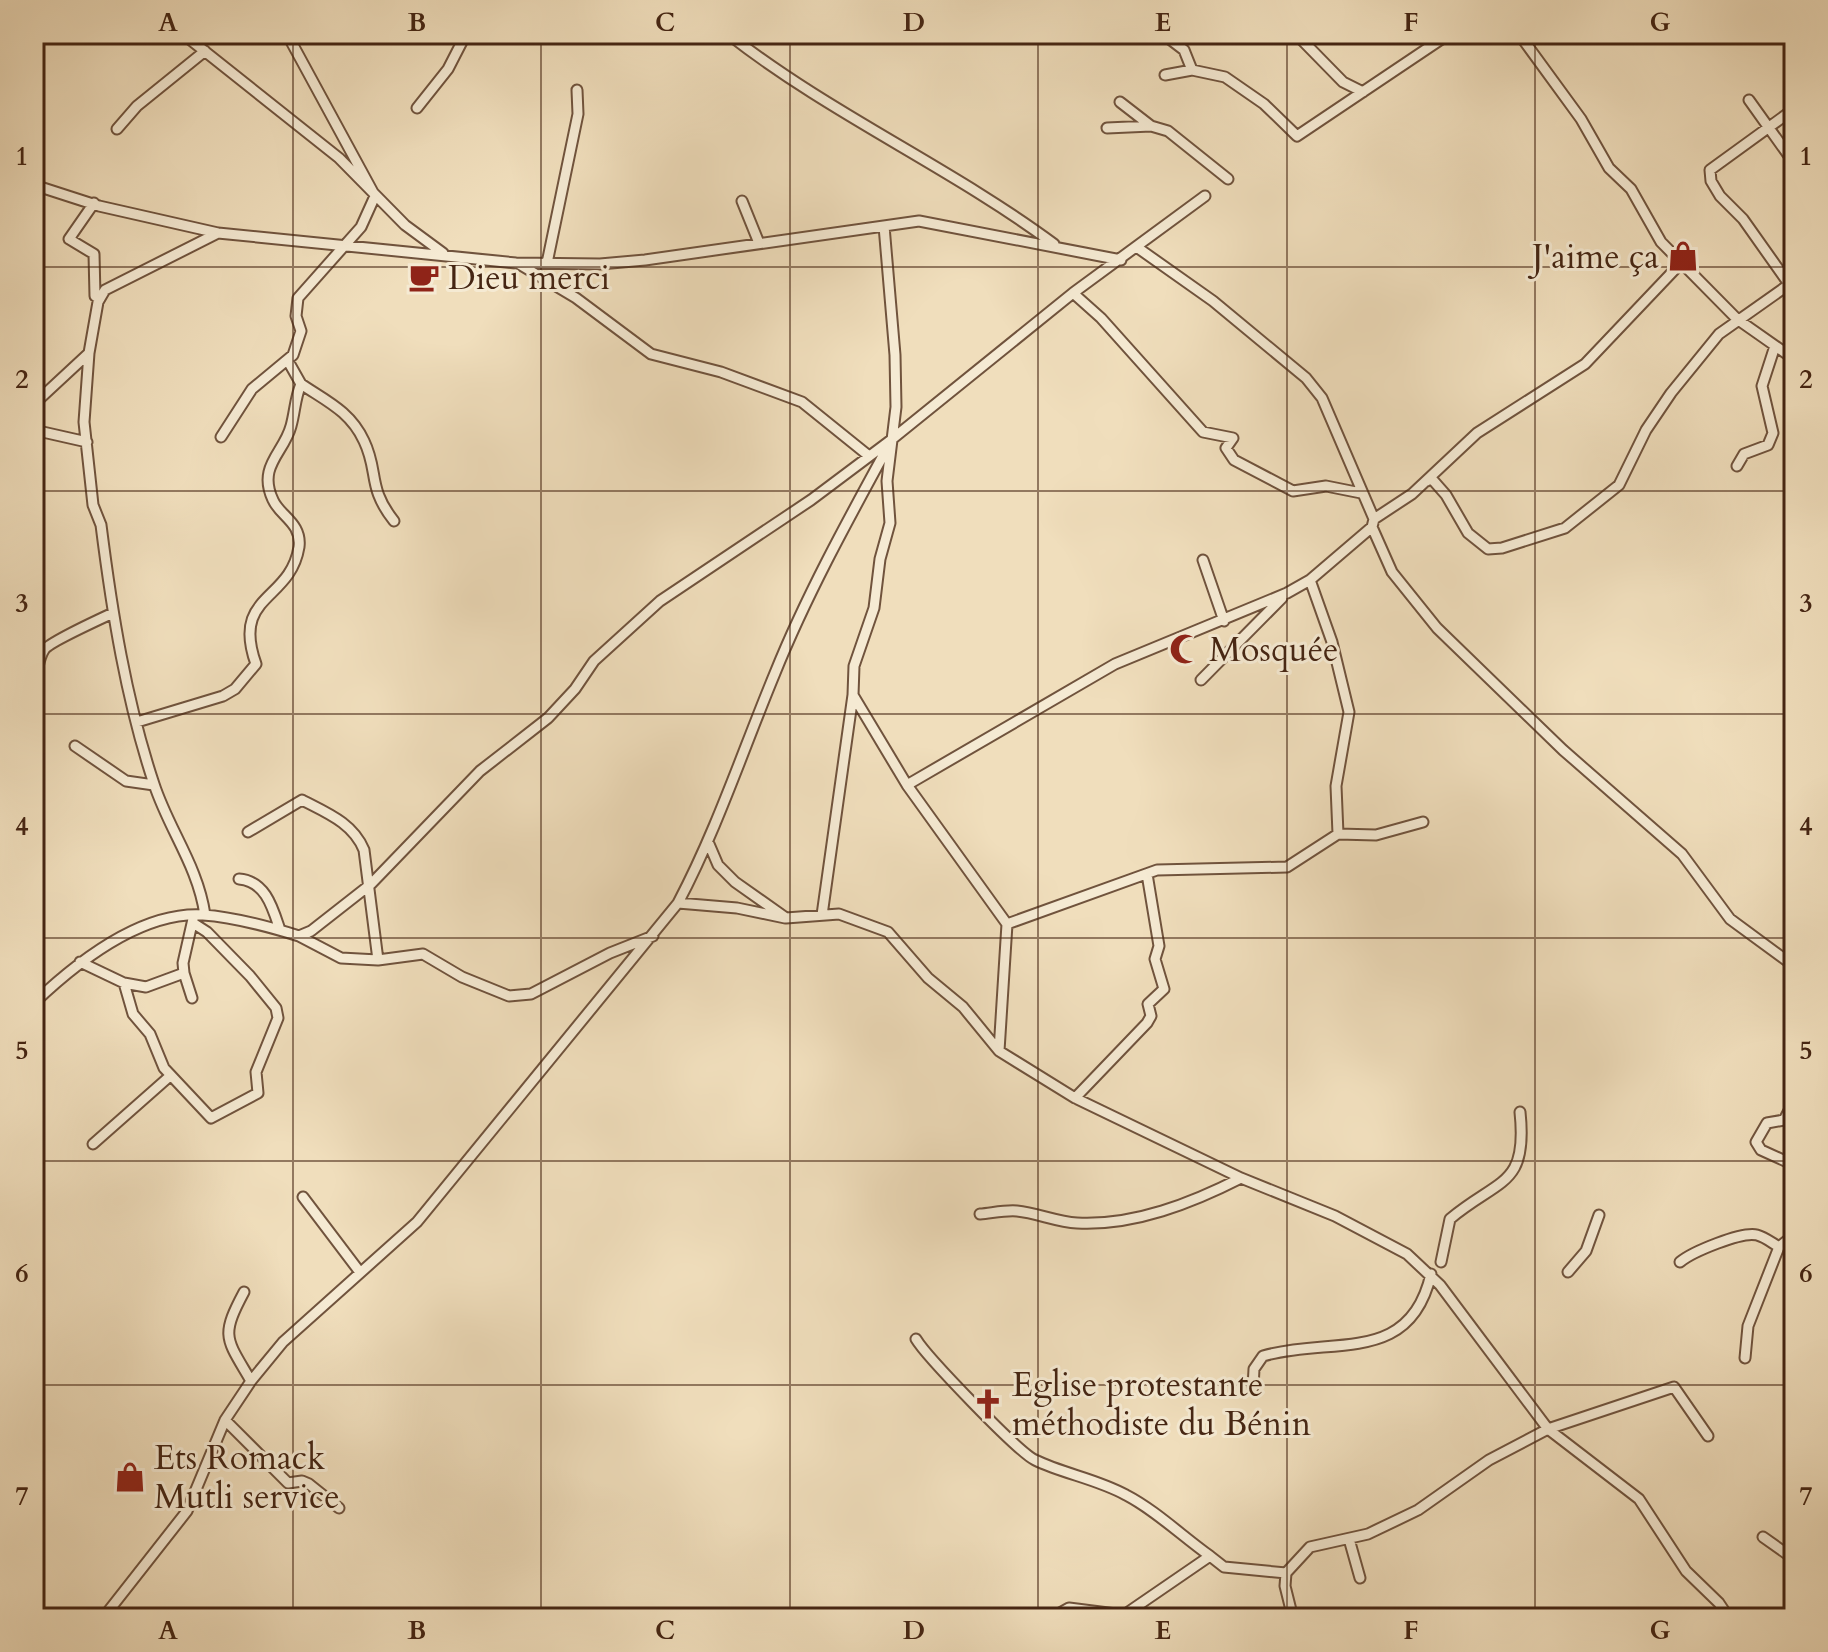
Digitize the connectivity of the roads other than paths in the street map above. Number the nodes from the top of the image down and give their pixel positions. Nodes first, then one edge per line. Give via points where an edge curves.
1 (183, 34) edge
2 (287, 34) edge
3 (466, 34) edge
4 (728, 34) edge
5 (1163, 34) edge
6 (1296, 34) edge
7 (1449, 34) edge
8 (1519, 34) edge
9 (205, 51) junction
10 (1192, 70) junction
11 (1165, 75) dead end
12 (577, 90) dead end
13 (1363, 92) junction
14 (1749, 100) dead end
15 (1120, 102) dead end
16 (417, 108) dead end
17 (1794, 109) edge
18 (1151, 126) junction
19 (1768, 127) junction
20 (1107, 128) dead end
21 (117, 129) dead end
22 (345, 137) junction
23 (339, 158) junction
24 (1794, 163) edge
25 (1228, 179) dead end
26 (34, 185) edge
27 (375, 196) junction
28 (1205, 196) dead end
29 (742, 201) dead end
30 (94, 203) junction
31 (884, 226) junction
32 (218, 233) junction
33 (759, 243) junction
34 (1056, 246) junction
35 (340, 248) junction
36 (1138, 248) junction
37 (445, 254) junction
38 (1121, 260) junction
39 (516, 263) junction
40 (547, 263) junction
41 (1680, 264) junction
42 (1792, 282) edge
43 (1073, 293) junction
44 (95, 296) dead end
45 (1737, 319) junction
46 (1775, 346) junction
47 (89, 353) junction
48 (1794, 359) edge
49 (288, 361) junction
50 (301, 384) junction
51 (34, 404) edge
52 (34, 430) edge
53 (221, 437) dead end
54 (891, 440) junction
55 (87, 442) junction
56 (869, 456) junction
57 (1737, 466) dead end
58 (1361, 493) junction
59 (1412, 494) junction
60 (394, 521) dead end
61 (1373, 523) junction
62 (1203, 560) dead end
63 (1310, 580) junction
64 (1287, 593) junction
65 (113, 613) junction
66 (1224, 621) junction
67 (1201, 680) dead end
68 (34, 682) edge
69 (853, 695) junction
70 (137, 722) junction
71 (75, 746) dead end
72 (154, 785) junction
73 (907, 785) junction
74 (1423, 822) dead end
75 (248, 832) dead end
76 (1338, 834) junction
77 (709, 844) junction
78 (1147, 874) junction
79 (239, 879) dead end
80 (371, 884) junction
81 (678, 903) junction
82 (205, 915) junction
83 (822, 915) junction
84 (786, 918) junction
85 (193, 919) junction
86 (1007, 924) junction
87 (280, 930) junction
88 (655, 935) junction
89 (299, 936) junction
90 (378, 960) junction
91 (80, 962) junction
92 (1794, 966) edge
93 (184, 973) junction
94 (124, 983) junction
95 (192, 998) dead end
96 (34, 1003) edge
97 (999, 1051) junction
98 (170, 1076) junction
99 (1075, 1098) junction
100 (1794, 1101) edge
101 (1520, 1112) dead end
102 (93, 1144) dead end
103 (1794, 1165) edge
104 (1241, 1178) junction
105 (303, 1197) dead end
106 (980, 1214) dead end
107 (1599, 1215) dead end
108 (1794, 1235) edge
109 (1779, 1247) junction
110 (1441, 1262) dead end
111 (1680, 1262) dead end
112 (359, 1271) junction
113 (1568, 1272) dead end
114 (1431, 1274) junction
115 (244, 1292) dead end
116 (916, 1339) dead end
117 (1745, 1358) dead end
118 (251, 1381) junction
119 (1253, 1388) dead end
120 (225, 1420) junction
121 (1548, 1429) junction
122 (1708, 1436) dead end
123 (339, 1508) dead end
124 (1763, 1537) dead end
125 (1349, 1539) junction
126 (1210, 1556) junction
127 (1794, 1559) edge
128 (1286, 1573) junction
129 (1360, 1578) dead end
130 (103, 1618) edge
131 (1051, 1618) edge
132 (1293, 1618) edge
133 (1729, 1618) edge

1 - 9 street
2 - 22 street
3 - 16 street via 448,69
4 - 34 street via 773,69 1014,215
5 - 10 street via 1184,50
6 - 13 street via 1343,82
7 - 13 street
8 - 41 street
9 - 21 street
9 - 23 street
10 - 11 street
10 - 13 street via 1229,79 1297,136
12 - 40 street via 578,114
14 - 19 street
15 - 18 street
17 - 19 street
18 - 20 street
18 - 25 street via 1168,131
19 - 24 street
19 - 42 street via 1710,170 1711,181
22 - 23 street
22 - 27 street
23 - 27 street
26 - 30 street
27 - 35 street via 367,218
27 - 37 street
28 - 36 street
29 - 33 street
30 - 32 street
30 - 44 street via 69,239 94,254
31 - 33 street
31 - 34 street via 919,221
31 - 54 street via 895,355
32 - 35 street
32 - 47 street via 105,290
33 - 40 street via 615,263
34 - 38 street
35 - 37 street
35 - 49 street via 298,298 301,331
36 - 38 street
36 - 58 street via 1306,378 1322,398
37 - 39 street
38 - 43 street
39 - 40 street
39 - 56 street via 576,298 651,354 721,372 802,402
41 - 45 street
41 - 59 street via 1585,364 1477,433
42 - 45 street
43 - 54 street
43 - 58 street via 1203,432 1233,438 1226,448 1234,460 1293,491 1326,486
45 - 46 street
45 - 59 street via 1671,393 1619,485 1565,528 1488,549 1468,533 1431,478
46 - 48 street
46 - 57 street via 1762,386 1773,433 1768,445 1744,454
47 - 51 street
47 - 55 street
49 - 50 street
49 - 53 street via 252,389
50 - 60 street via 330,400 360,434 377,497
50 - 70 street via 291,430 270,461 273,501 291,517 300,542 294,565 250,618 247,640 256,664 223,696
52 - 55 street
54 - 56 street
54 - 69 street via 890,523 874,608 854,666
54 - 77 street via 829,554 775,671
55 - 65 street
56 - 80 street via 660,601 594,661 548,718 480,771
58 - 61 street
59 - 61 street
61 - 63 street
61 - 92 street via 1392,572 1437,628 1563,750 1682,854 1730,919
62 - 66 street
63 - 64 street
63 - 76 street via 1349,712 1336,786
64 - 66 street
64 - 67 street
65 - 68 street via 73,636 56,638 43,651
65 - 70 street
66 - 73 street via 1115,664
69 - 73 street
69 - 83 street
70 - 72 street
71 - 72 street via 129,783
72 - 82 street via 193,865
73 - 86 street
74 - 76 street via 1376,835
75 - 80 street via 302,800 347,824 358,836
76 - 78 street via 1287,867
77 - 81 street
77 - 84 street via 718,865 735,882
78 - 86 street
78 - 99 street via 1159,946 1155,959 1164,989 1148,1004 1147,1023
79 - 87 street via 253,882 266,895
80 - 89 street
80 - 90 street
81 - 84 street
81 - 88 street
82 - 85 street
82 - 87 street
83 - 84 street
83 - 97 street via 839,914 888,932
85 - 91 street via 166,920 131,933
85 - 93 street
85 - 98 street via 276,1008 277,1026 256,1072 255,1097 211,1118
86 - 97 street
87 - 89 street
88 - 90 street via 523,996 473,982 423,954
88 - 112 street via 417,1222
89 - 90 street via 341,958
91 - 94 street
91 - 96 street
93 - 94 street via 146,987
93 - 95 street
94 - 98 street via 133,1014 150,1034
97 - 99 street
98 - 102 street
99 - 104 street
100 - 103 street via 1784,1120 1767,1123 1756,1142 1761,1150
101 - 110 street via 1519,1163 1450,1219
104 - 106 street via 1160,1212 1099,1223 1016,1211
104 - 114 street via 1335,1216 1407,1254
105 - 112 street
107 - 113 street via 1586,1251
108 - 109 street
109 - 111 street via 1745,1234 1700,1248
109 - 117 street via 1748,1326
112 - 118 street via 283,1342
114 - 119 street via 1415,1316 1401,1329 1362,1343 1263,1356 1254,1369
114 - 121 street
115 - 118 street via 227,1333
116 - 126 street via 940,1371 1031,1457 1130,1497
118 - 120 street
120 - 123 street via 288,1483 309,1484
120 - 130 street via 187,1511
121 - 122 street via 1674,1387
121 - 125 street via 1489,1460 1418,1510
121 - 133 street via 1639,1499 1686,1571
124 - 127 street
125 - 128 street via 1310,1547
125 - 129 street
126 - 128 street via 1224,1567
126 - 131 street via 1124,1615 1069,1608
128 - 132 street

